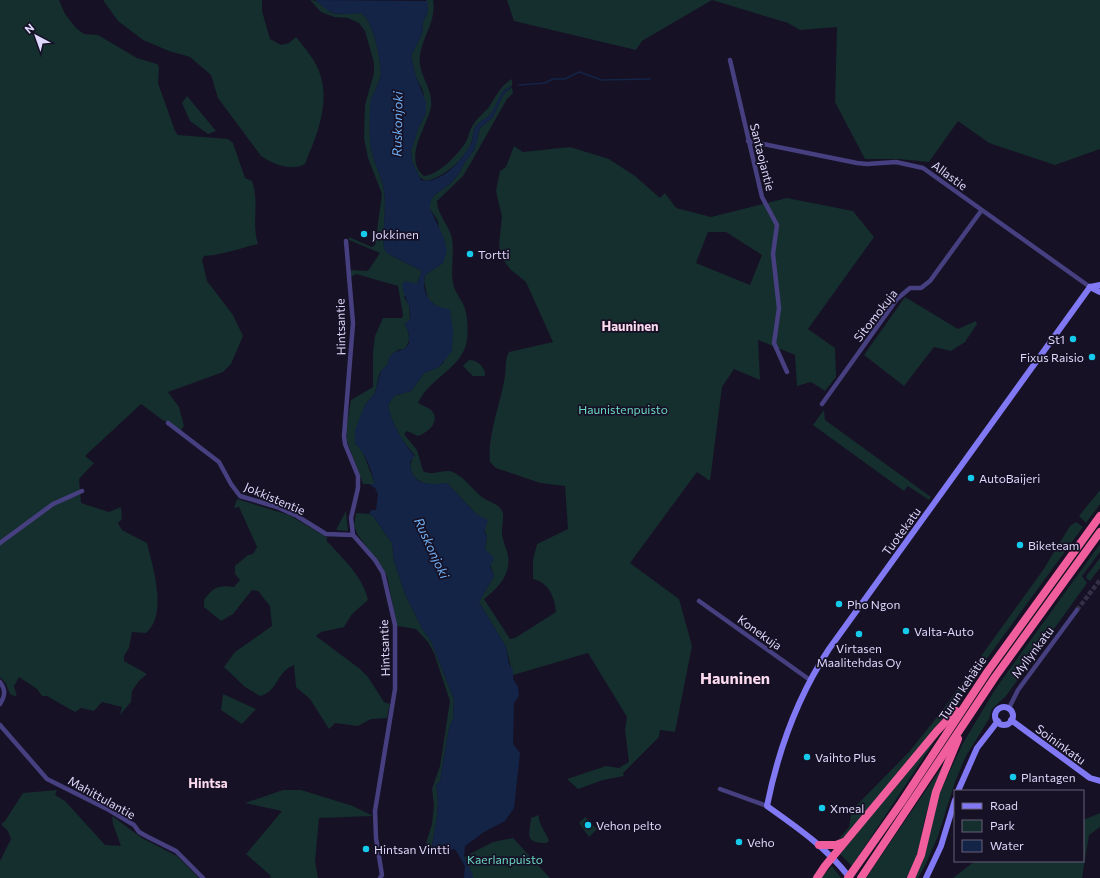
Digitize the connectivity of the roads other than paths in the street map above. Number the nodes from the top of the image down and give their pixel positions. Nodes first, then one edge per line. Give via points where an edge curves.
1 (730, 60) dead end
2 (748, 141) junction
3 (981, 211) junction
4 (346, 241) dead end
5 (1100, 285) edge
6 (1090, 287) junction
7 (1100, 292) edge
8 (788, 372) dead end
9 (822, 404) dead end
10 (168, 423) dead end
11 (82, 491) dead end
12 (1100, 516) edge
13 (1100, 532) edge
14 (353, 535) junction
15 (0, 543) edge
16 (699, 601) dead end
17 (1077, 610) tunnel mouth
18 (810, 680) junction
19 (0, 682) edge
20 (969, 699) junction
21 (0, 704) edge
22 (1008, 708) junction
23 (967, 719) junction
24 (1011, 720) junction
25 (998, 721) junction
26 (0, 725) edge
27 (1100, 781) edge
28 (720, 789) dead end
29 (958, 790) edge
30 (954, 803) edge
31 (767, 806) junction
32 (844, 842) junction
33 (819, 845) junction
34 (834, 859) junction
35 (381, 876) edge
36 (203, 878) edge
37 (817, 878) edge
38 (849, 878) edge
39 (861, 878) edge
40 (911, 878) edge
41 (926, 878) edge

1 - 2 street, Santaojantie
2 - 3 street, Allastie via 857,163 896,162 923,168
2 - 8 street, Santaojantie via 762,197 777,225 773,254 779,308 774,343
3 - 6 street, Allastie
3 - 9 street, Sitomokuja via 930,280 921,288 910,288 898,299
4 - 14 street, Hintsantie via 353,323 344,444 358,476 351,518
5 - 6 street
6 - 7 street, Allastie
6 - 18 street, Tuotekatu via 829,649
10 - 14 street, Jokkistentie via 218,462 240,496 277,507 326,534
11 - 15 street via 54,504
12 - 20 highway, Turun kehätie
13 - 23 highway, Turun kehätie
14 - 35 street, Hintsantie via 383,573 395,625 394,689 375,811
16 - 18 street, Konekuja
17 - 22 street, Myllynkatu via 1018,690
18 - 31 street, Tuotekatu via 786,738
19 - 21 street via 4,690
20 - 32 highway via 937,731
20 - 38 highway, Turun kehätie
22 - 24 street via 1012,712
22 - 25 street via 997,710
23 - 39 highway, Turun kehätie
23 - 40 highway via 936,792 921,855
24 - 25 street via 1005,724
24 - 27 street, Soininkatu via 1090,778
25 - 29 street via 978,748
26 - 36 street, Mahittulantie via 47,779 121,817 148,837 176,851
28 - 31 street
30 - 41 street via 941,846
31 - 33 street
32 - 33 highway via 836,845
32 - 34 highway
33 - 34 street
34 - 37 highway
34 - 38 street

